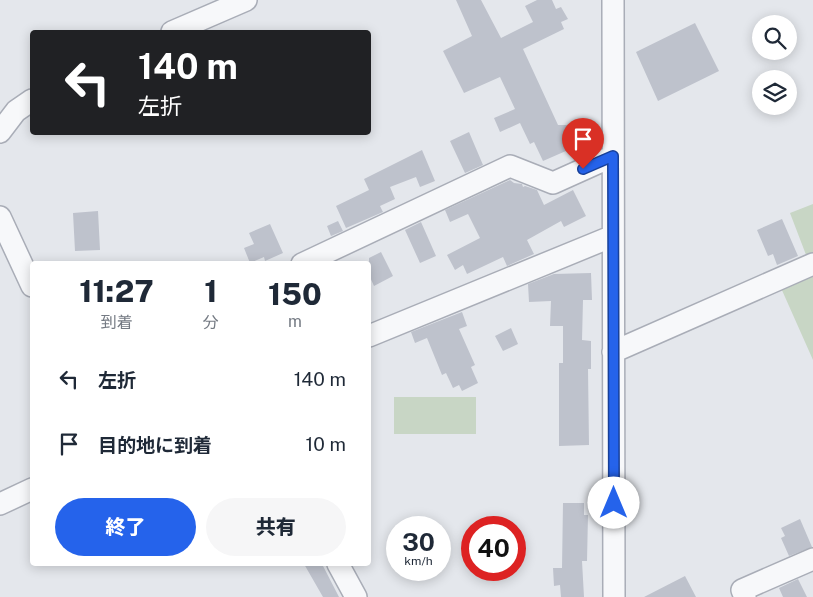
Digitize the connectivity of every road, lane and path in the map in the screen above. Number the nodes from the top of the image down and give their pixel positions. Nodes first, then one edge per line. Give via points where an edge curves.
1 (246, 0) edge
2 (613, 0) edge
3 (177, 30) edge
4 (30, 101) edge
5 (0, 132) edge
6 (613, 156) junction
7 (0, 217) edge
8 (613, 236) junction
9 (308, 261) edge
10 (813, 264) edge
11 (30, 282) edge
12 (371, 335) edge
13 (613, 352) junction
14 (30, 490) edge
15 (0, 504) edge
16 (813, 558) edge
17 (339, 566) edge
18 (356, 597) edge
19 (614, 597) edge
20 (745, 597) edge

1 - 3 street
2 - 6 street
4 - 5 street via 16,111
6 - 8 street
6 - 9 street via 553,183 510,166
7 - 11 street
8 - 12 street
8 - 13 street
10 - 13 street
13 - 19 street
14 - 15 street
16 - 20 street via 742,590
17 - 18 street

